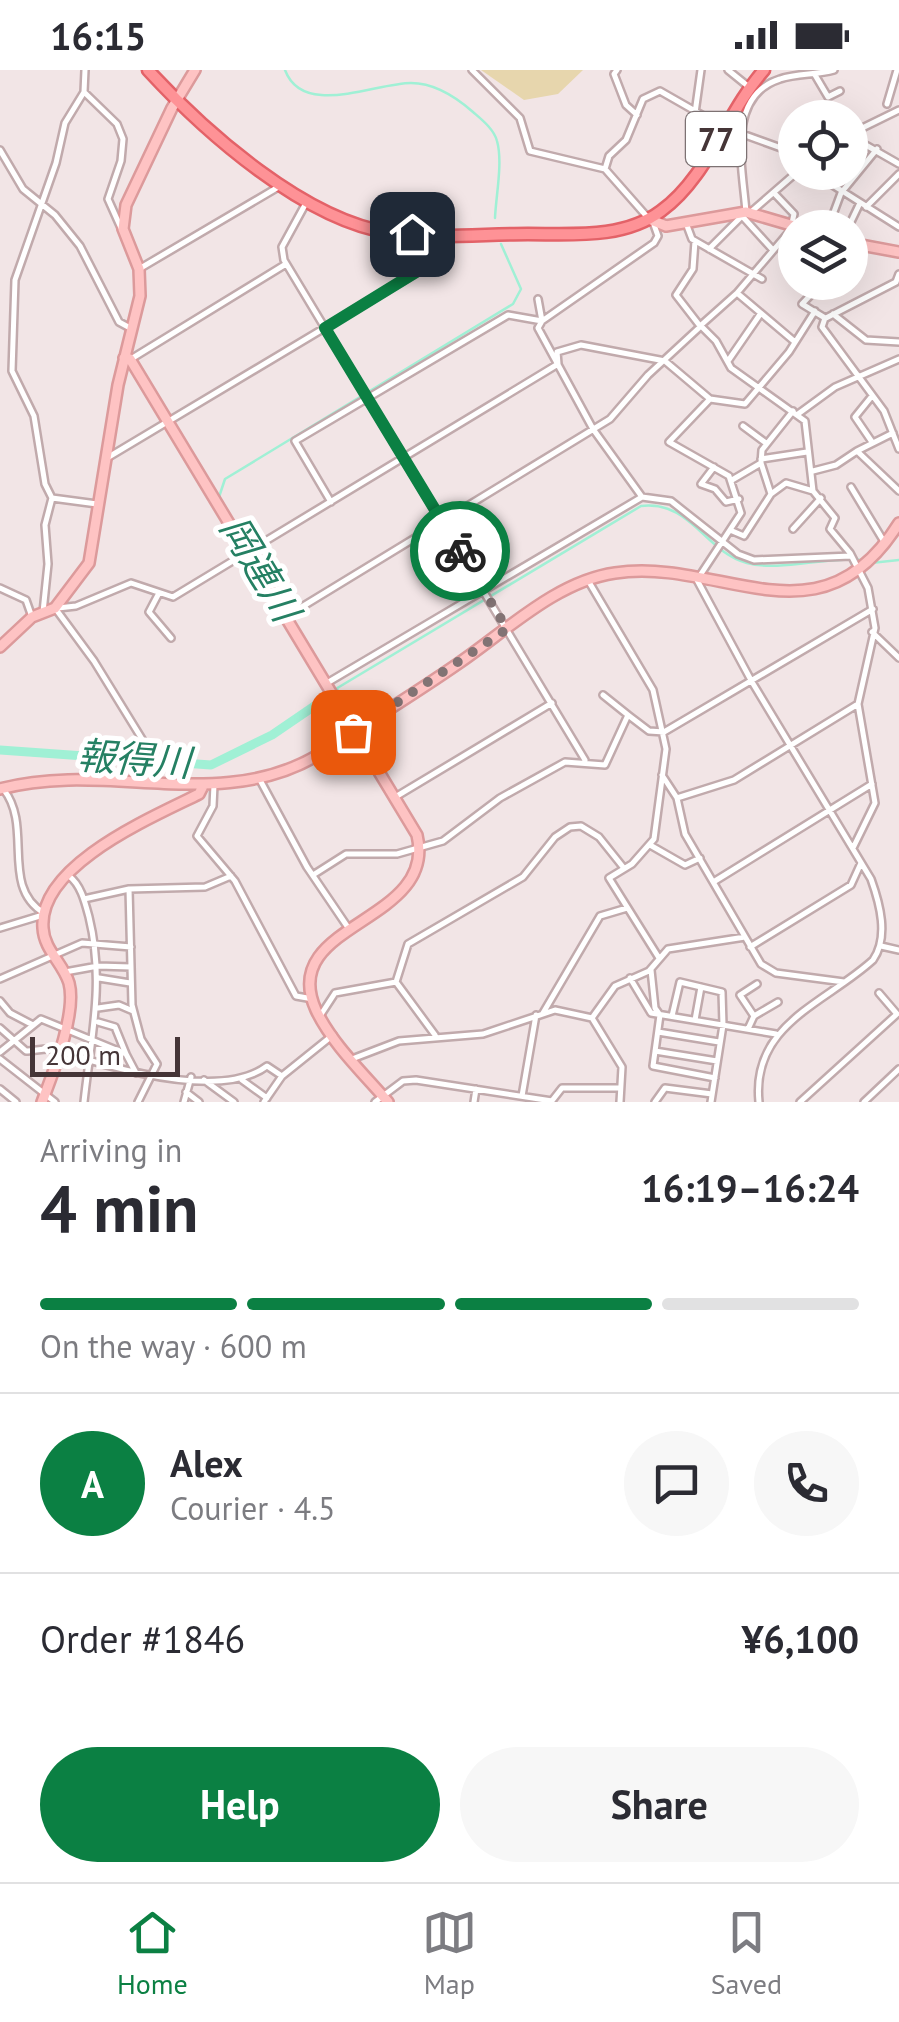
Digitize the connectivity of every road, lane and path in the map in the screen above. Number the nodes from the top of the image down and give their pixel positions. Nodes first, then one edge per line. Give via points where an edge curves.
1 (85, 70) edge
2 (148, 70) edge
3 (196, 70) edge
4 (472, 70) edge
5 (617, 70) edge
6 (701, 70) edge
7 (728, 70) edge
8 (764, 70) edge
9 (834, 70) edge
10 (897, 70) edge
11 (787, 74) edge
12 (814, 75) junction
13 (749, 87) junction
14 (840, 91) dead end
15 (84, 92) junction
16 (176, 100) junction
17 (886, 104) dead end
18 (899, 110) edge
19 (696, 113) junction
20 (637, 114) junction
21 (868, 126) edge
22 (723, 127) junction
23 (740, 135) junction
24 (868, 145) edge
25 (778, 147) edge
26 (0, 150) edge
27 (877, 150) junction
28 (899, 164) edge
29 (605, 169) junction
30 (12, 171) junction
31 (899, 174) edge
32 (0, 176) edge
33 (282, 184) junction
34 (779, 190) edge
35 (837, 190) edge
36 (841, 193) junction
37 (775, 194) junction
38 (308, 200) junction
39 (40, 202) junction
40 (666, 207) junction
41 (862, 207) junction
42 (790, 210) edge
43 (835, 210) edge
44 (860, 210) edge
45 (746, 214) junction
46 (651, 220) junction
47 (778, 222) edge
48 (686, 223) junction
49 (674, 225) junction
50 (899, 227) edge
51 (123, 229) junction
52 (439, 234) junction
53 (696, 241) junction
54 (778, 243) edge
55 (868, 246) edge
56 (709, 249) junction
57 (772, 249) junction
58 (899, 252) edge
59 (286, 264) junction
60 (139, 269) junction
61 (751, 272) junction
62 (899, 277) edge
63 (762, 279) dead end
64 (737, 292) junction
65 (538, 299) dead end
66 (806, 300) edge
67 (815, 312) junction
68 (761, 313) junction
69 (833, 314) junction
70 (825, 318) junction
71 (542, 320) junction
72 (325, 328) junction
73 (132, 329) junction
74 (795, 342) junction
75 (899, 342) edge
76 (899, 358) edge
77 (127, 359) junction
78 (665, 361) junction
79 (728, 362) junction
80 (558, 364) junction
81 (858, 376) junction
82 (759, 388) junction
83 (872, 396) junction
84 (368, 398) junction
85 (710, 399) junction
86 (796, 412) junction
87 (166, 422) junction
88 (743, 426) dead end
89 (593, 429) junction
90 (893, 433) junction
91 (872, 442) junction
92 (766, 443) junction
93 (899, 448) edge
94 (858, 451) junction
95 (808, 452) junction
96 (106, 458) junction
97 (404, 458) junction
98 (761, 461) junction
99 (714, 467) junction
100 (813, 471) junction
101 (732, 480) junction
102 (850, 486) dead end
103 (813, 491) junction
104 (899, 491) edge
105 (771, 494) junction
106 (642, 497) junction
107 (52, 498) junction
108 (821, 498) junction
109 (102, 499) junction
110 (739, 499) junction
111 (331, 502) junction
112 (442, 521) junction
113 (899, 523) edge
114 (793, 528) dead end
115 (730, 530) junction
116 (724, 540) junction
117 (884, 543) junction
118 (244, 552) junction
119 (852, 556) junction
120 (857, 569) junction
121 (587, 580) junction
122 (697, 580) junction
123 (0, 588) edge
124 (485, 592) junction
125 (159, 593) junction
126 (55, 608) junction
127 (873, 609) junction
128 (43, 612) junction
129 (32, 618) junction
130 (284, 618) junction
131 (507, 629) junction
132 (872, 632) junction
133 (170, 638) dead end
134 (0, 647) edge
135 (899, 658) edge
136 (752, 682) junction
137 (326, 686) junction
138 (603, 695) dead end
139 (552, 704) junction
140 (858, 704) junction
141 (628, 715) junction
142 (353, 732) junction
143 (664, 732) junction
144 (790, 746) junction
145 (150, 752) dead end
146 (585, 760) junction
147 (662, 776) junction
148 (260, 780) junction
149 (872, 784) junction
150 (214, 785) junction
151 (202, 786) junction
152 (1, 788) edge
153 (397, 796) junction
154 (677, 798) junction
155 (830, 811) junction
156 (650, 845) junction
157 (420, 848) junction
158 (852, 848) junction
159 (700, 858) junction
160 (861, 862) junction
161 (623, 868) junction
162 (313, 875) junction
163 (68, 876) junction
164 (232, 876) junction
165 (714, 882) junction
166 (129, 888) junction
167 (84, 899) junction
168 (627, 908) junction
169 (44, 914) junction
170 (0, 928) edge
171 (348, 928) junction
172 (745, 937) junction
173 (95, 943) junction
174 (881, 946) junction
175 (131, 947) junction
176 (750, 948) junction
177 (899, 950) edge
178 (53, 954) junction
179 (659, 958) junction
180 (98, 966) junction
181 (131, 967) junction
182 (651, 968) junction
183 (64, 972) junction
184 (99, 978) junction
185 (630, 978) junction
186 (0, 979) edge
187 (396, 982) junction
188 (845, 982) junction
189 (132, 983) junction
190 (757, 984) dead end
191 (701, 987) junction
192 (880, 993) dead end
193 (313, 999) junction
194 (0, 1001) edge
195 (778, 1002) dead end
196 (98, 1008) junction
197 (134, 1011) junction
198 (540, 1014) junction
199 (660, 1014) junction
200 (320, 1016) junction
201 (672, 1016) junction
202 (754, 1016) junction
203 (592, 1018) junction
204 (696, 1020) junction
205 (97, 1022) junction
206 (32, 1025) junction
207 (724, 1025) junction
208 (64, 1027) junction
209 (0, 1028) edge
210 (748, 1029) junction
211 (658, 1032) junction
212 (333, 1034) junction
213 (776, 1034) junction
214 (436, 1035) junction
215 (12, 1039) junction
216 (95, 1040) junction
217 (721, 1042) junction
218 (60, 1051) junction
219 (656, 1051) junction
220 (126, 1054) junction
221 (0, 1056) edge
222 (352, 1059) junction
223 (718, 1061) junction
224 (91, 1062) junction
225 (899, 1069) edge
226 (137, 1074) junction
227 (152, 1074) junction
228 (282, 1076) junction
229 (191, 1077) junction
230 (715, 1078) junction
231 (202, 1079) junction
232 (242, 1080) junction
233 (619, 1088) junction
234 (0, 1089) edge
235 (476, 1090) junction
236 (186, 1092) junction
237 (522, 1096) junction
238 (712, 1098) edge
239 (44, 1099) edge
240 (265, 1100) edge
241 (382, 1100) edge
242 (552, 1101) edge
243 (16, 1102) edge
244 (55, 1102) edge
245 (84, 1102) edge
246 (138, 1102) edge
247 (184, 1102) edge
248 (200, 1102) edge
249 (234, 1102) edge
250 (474, 1102) edge
251 (620, 1102) edge
252 (656, 1102) edge
253 (759, 1102) edge
254 (800, 1102) edge
255 (864, 1102) edge

1 - 15 street
2 - 16 main road, 77
3 - 16 street
4 - 29 street via 520,118 530,151
5 - 20 street via 626,104
6 - 19 street
7 - 13 street
8 - 13 main road, 77
9 - 12 street
10 - 17 street
11 - 12 street
11 - 23 street via 746,108
12 - 14 street via 828,97
13 - 22 main road, 77
15 - 39 street via 65,122
15 - 51 street via 120,130 123,151 108,199
16 - 33 main road, 77 via 230,150
16 - 51 street via 129,195
18 - 21 street
19 - 20 street via 660,91 643,99
19 - 22 street
20 - 29 street
22 - 23 street
22 - 40 main road, 77
23 - 25 street
23 - 45 street
24 - 27 street
26 - 30 street
27 - 28 street
27 - 36 street
29 - 46 street
30 - 32 street
30 - 39 street
31 - 41 street
33 - 38 main road, 77
33 - 60 street
34 - 37 street
35 - 36 street
36 - 41 street
36 - 43 street
37 - 42 street
37 - 45 street
38 - 52 main road, 77 via 370,228
38 - 59 street via 282,247
39 - 73 street via 67,228 119,322
39 - 107 street via 16,271 10,362 34,416
40 - 46 main road, 77
40 - 49 street
41 - 44 street
41 - 50 street
45 - 47 street
45 - 48 street
45 - 56 street
45 - 57 street
46 - 49 street
46 - 52 main road, 77 via 594,233
46 - 71 street via 654,243
48 - 49 street
48 - 53 street
51 - 60 street
52 - 72 street via 439,258
53 - 56 street
53 - 64 street via 692,270 676,295 690,314 700,326
54 - 57 street
55 - 58 street
56 - 61 street
57 - 61 street
59 - 72 street
59 - 77 street
60 - 73 street
61 - 63 street
61 - 64 street
62 - 69 street
64 - 68 street
65 - 71 street
66 - 67 street via 802,304
67 - 70 street
67 - 74 street
68 - 74 street
68 - 79 street
69 - 70 street
69 - 75 street via 866,340
70 - 81 street via 822,327
71 - 80 street via 538,328
71 - 84 street via 508,314
72 - 84 street
72 - 87 street
73 - 77 street
74 - 82 street
76 - 81 street
77 - 87 street
77 - 96 street
78 - 79 street via 700,326
78 - 80 street via 581,345 559,351
78 - 85 street
78 - 89 street
79 - 82 street
80 - 89 street
80 - 97 street
81 - 83 street
81 - 86 street
82 - 85 street via 744,404
82 - 86 street
83 - 90 street
83 - 91 street via 854,417
84 - 97 street
84 - 111 street via 294,441
85 - 99 street via 669,442
86 - 92 street
86 - 95 street via 807,425
87 - 96 street
87 - 118 street
88 - 92 street
89 - 106 street
89 - 112 street
90 - 91 street
90 - 93 street
91 - 94 street
92 - 98 street
94 - 100 street
94 - 104 street
95 - 98 street
95 - 100 street
96 - 109 street
97 - 111 street
97 - 112 street
98 - 101 street
98 - 105 street
99 - 101 street
99 - 110 street via 701,484 726,502
100 - 103 street
101 - 110 street
102 - 117 street
103 - 105 street via 786,483
103 - 108 street
105 - 115 street via 744,536
106 - 116 street via 671,501
106 - 124 street
107 - 109 street via 96,506
107 - 128 street
108 - 114 street
108 - 119 street via 835,518 830,529
109 - 126 street via 89,563
110 - 115 street via 741,513
111 - 118 street
112 - 124 street
112 - 130 street
113 - 117 street
115 - 116 street
116 - 119 street via 754,560
116 - 122 street
117 - 120 street
118 - 125 street via 173,596
118 - 130 street
119 - 120 street
120 - 122 street via 793,594
120 - 127 street
121 - 122 street via 631,571
121 - 131 street
121 - 143 street via 653,690
122 - 136 street
123 - 129 street via 26,600
124 - 131 street
124 - 137 street
125 - 126 street via 131,583
125 - 133 street via 149,612
126 - 128 street
126 - 145 street
127 - 132 street
127 - 136 street
128 - 129 street
129 - 134 street
130 - 137 street
131 - 139 street
131 - 142 street
132 - 135 street
132 - 140 street
136 - 143 street
136 - 144 street
137 - 142 street
138 - 141 street
139 - 146 street
139 - 153 street
140 - 144 street
140 - 149 street
141 - 143 street via 649,731
141 - 146 street via 605,765
142 - 148 street via 292,770
142 - 153 street
143 - 147 street
144 - 154 street via 734,780
144 - 155 street
146 - 157 street via 565,762 500,798 461,831
147 - 154 street
147 - 156 street
148 - 150 street
148 - 162 street
149 - 155 street
149 - 158 street via 874,808
150 - 151 street
150 - 164 street via 212,806 196,836
151 - 152 street via 62,780
151 - 163 street via 199,794 92,852
152 - 169 street via 17,815 20,886
153 - 157 street
154 - 159 street via 685,834
155 - 158 street
155 - 165 street
156 - 159 street via 685,865
156 - 161 street
157 - 162 street via 346,854
157 - 171 street via 417,873 404,892
158 - 160 street
159 - 165 street
160 - 174 street via 878,900
160 - 176 street via 851,885
161 - 168 street via 610,878
161 - 187 street via 599,837 570,827 523,877 408,944
162 - 171 street
163 - 167 street
163 - 169 street
164 - 166 street via 206,887
164 - 193 street via 289,986 296,996
165 - 172 street
166 - 167 street
166 - 175 street
167 - 173 street
168 - 179 street
168 - 198 street via 600,916
169 - 170 street
169 - 178 street via 43,934
171 - 193 street via 318,961
172 - 176 street
172 - 179 street via 676,945
173 - 175 street
173 - 178 street
173 - 180 street
174 - 177 street
174 - 188 street
175 - 181 street
176 - 188 street via 770,970
178 - 183 street
178 - 186 street
179 - 182 street
180 - 181 street
180 - 183 street
180 - 184 street
181 - 189 street
182 - 185 street
182 - 199 street
183 - 208 street via 71,994
184 - 189 street
184 - 196 street
185 - 199 street via 647,1010
185 - 203 street
187 - 200 street via 335,993
187 - 214 street
188 - 213 street
189 - 197 street
190 - 202 street via 740,995
191 - 201 street via 680,982
191 - 204 street
191 - 207 street via 722,992
192 - 254 street via 896,1014
193 - 200 street
194 - 206 street
195 - 202 street
196 - 197 street
196 - 205 street
197 - 227 street via 141,1040 157,1064
198 - 203 street via 559,1010
198 - 214 street via 484,1034
198 - 237 street
199 - 201 street
199 - 211 street
200 - 212 street
201 - 204 street
202 - 210 street
203 - 233 street via 619,1058
204 - 207 street
205 - 216 street
205 - 220 street via 115,1027
206 - 208 street via 41,1019
206 - 215 street
207 - 210 street
207 - 217 street
208 - 216 street
208 - 218 street
209 - 215 street
210 - 213 street
211 - 217 street
211 - 219 street
212 - 222 street
212 - 228 street
213 - 253 street via 760,1068
214 - 222 street
215 - 218 street via 26,1050
215 - 221 street
216 - 220 street
216 - 224 street
217 - 223 street
218 - 224 street
218 - 239 street
219 - 223 street
219 - 230 street via 654,1066
220 - 226 street
221 - 239 street
222 - 241 street
223 - 230 street
224 - 226 street
224 - 245 street
225 - 255 street
226 - 227 street
227 - 229 street
227 - 246 street
228 - 232 street via 267,1066
228 - 240 street
229 - 231 street
229 - 236 street
230 - 238 street
231 - 232 street
231 - 249 street
232 - 240 street
233 - 242 street via 562,1088
233 - 251 street
234 - 243 street
235 - 237 street
235 - 241 street via 403,1081
235 - 250 street
236 - 247 street
236 - 248 street
237 - 242 street
238 - 252 street via 665,1088
239 - 244 street

